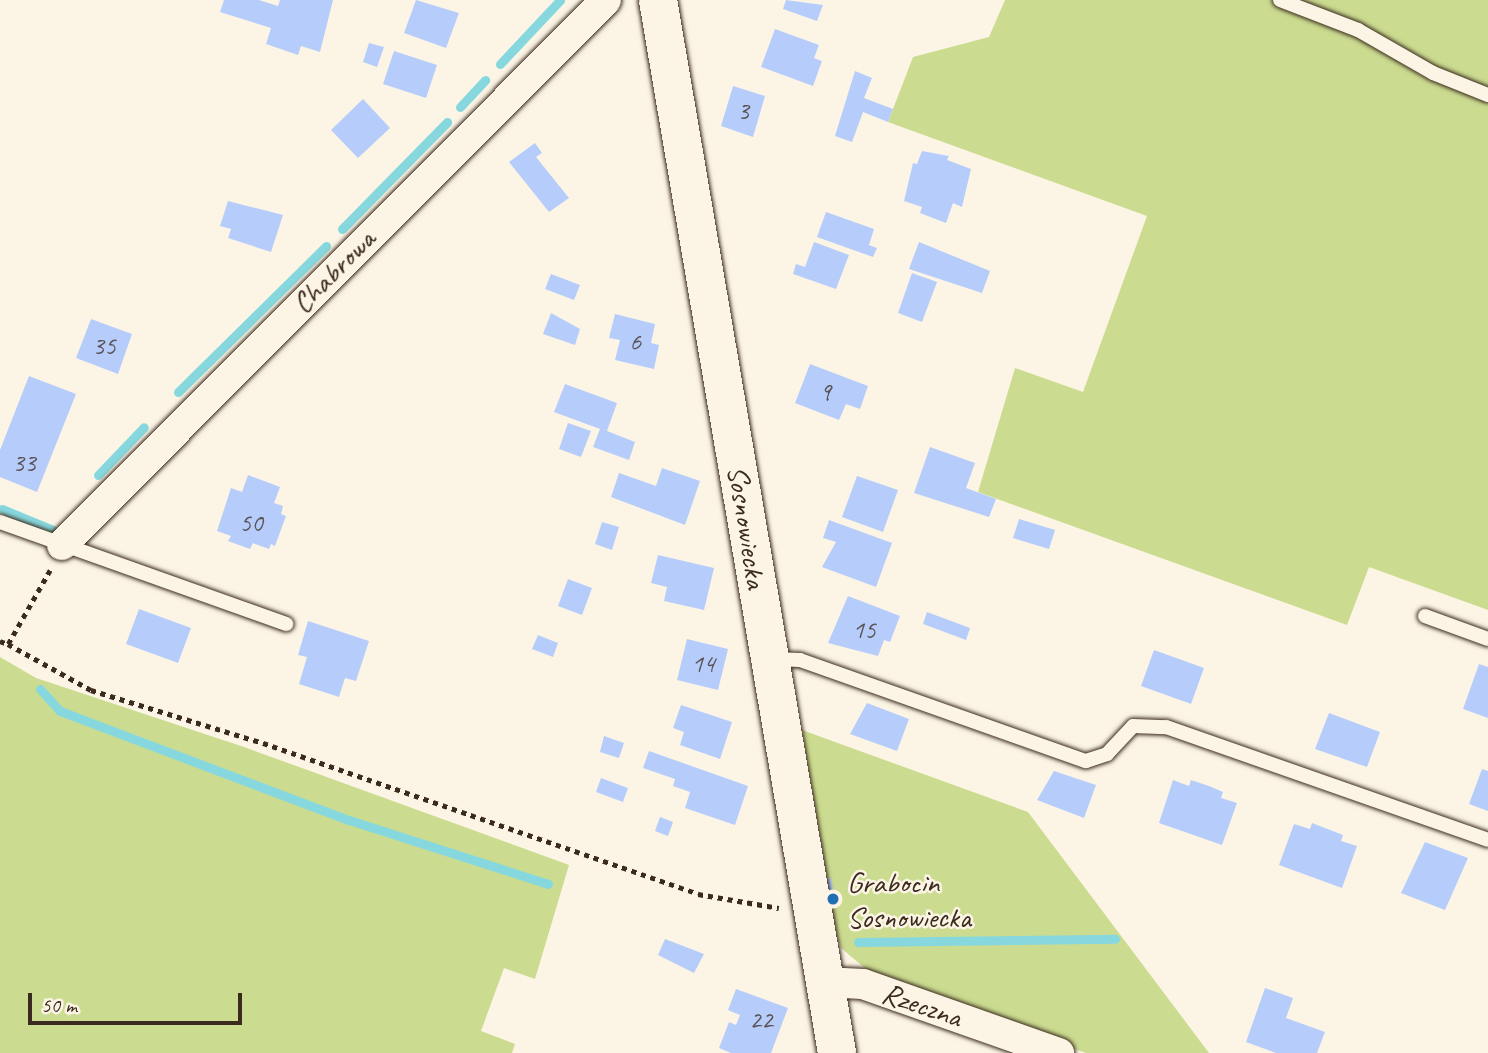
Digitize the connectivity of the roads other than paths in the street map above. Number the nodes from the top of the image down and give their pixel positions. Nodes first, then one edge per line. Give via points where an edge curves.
1 (606, 0) edge
2 (658, 0) edge
3 (1280, 0) edge
4 (1488, 95) edge
5 (0, 522) edge
6 (62, 545) junction
7 (1425, 617) dead end
8 (286, 624) dead end
9 (1488, 639) edge
10 (769, 659) junction
11 (1488, 841) edge
12 (824, 982) junction
13 (837, 1053) edge
14 (1059, 1053) edge

1 - 6 street, Chabrowa
2 - 10 street, Sosnowiecka
3 - 4 lane via 1358,30 1433,73
5 - 6 lane
6 - 8 lane
7 - 9 lane
10 - 11 lane via 800,660 1086,761 1107,754 1133,726 1166,727
10 - 12 street, Sosnowiecka
12 - 13 street, Sosnowiecka
12 - 14 street, Rzeczna via 863,984

